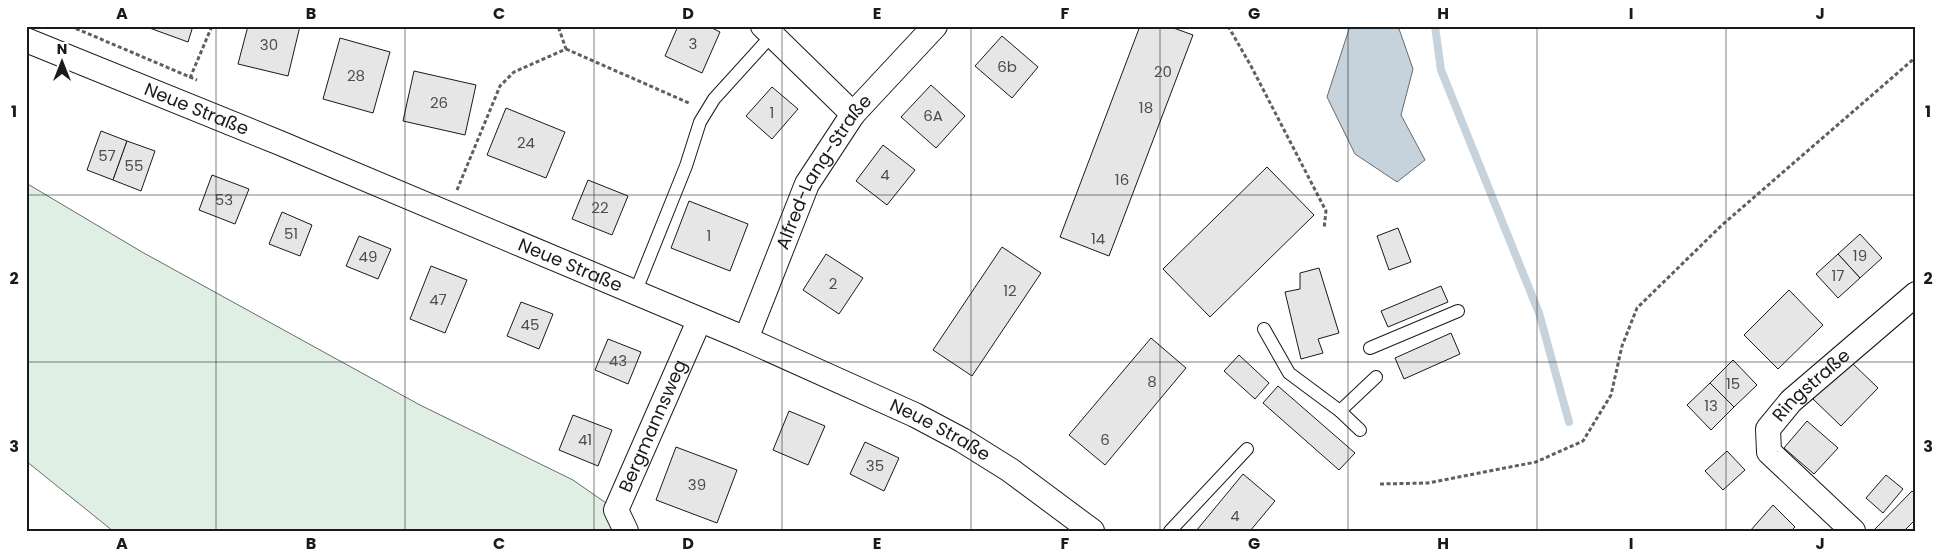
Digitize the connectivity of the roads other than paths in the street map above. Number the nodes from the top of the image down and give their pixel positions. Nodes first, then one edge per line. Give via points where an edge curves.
1 (935, 26) edge
2 (768, 31) edge
3 (26, 40) edge
4 (853, 114) junction
5 (635, 293) junction
6 (1916, 294) edge
7 (1458, 311) dead end
8 (699, 321) junction
9 (1264, 330) dead end
10 (746, 339) junction
11 (1370, 348) dead end
12 (1376, 377) dead end
13 (1340, 411) junction
14 (1360, 430) dead end
15 (1247, 449) dead end
16 (626, 531) edge
17 (1092, 531) edge
18 (1170, 531) edge
19 (1853, 531) edge

1 - 4 street, Alfred-Lang-Straße
2 - 4 street
2 - 5 lane via 700,122 686,166
3 - 5 street, Neue Straße
4 - 10 street, Alfred-Lang-Straße via 807,184
5 - 8 street, Neue Straße
6 - 19 street, Ringstraße via 1791,401 1768,429 1769,452
7 - 11 lane
8 - 10 street, Neue Straße
8 - 16 street, Bergmannsweg via 616,510
9 - 13 lane via 1289,373
10 - 17 street, Neue Straße via 915,415 962,440 1010,470
12 - 13 lane
13 - 14 lane
15 - 18 lane

